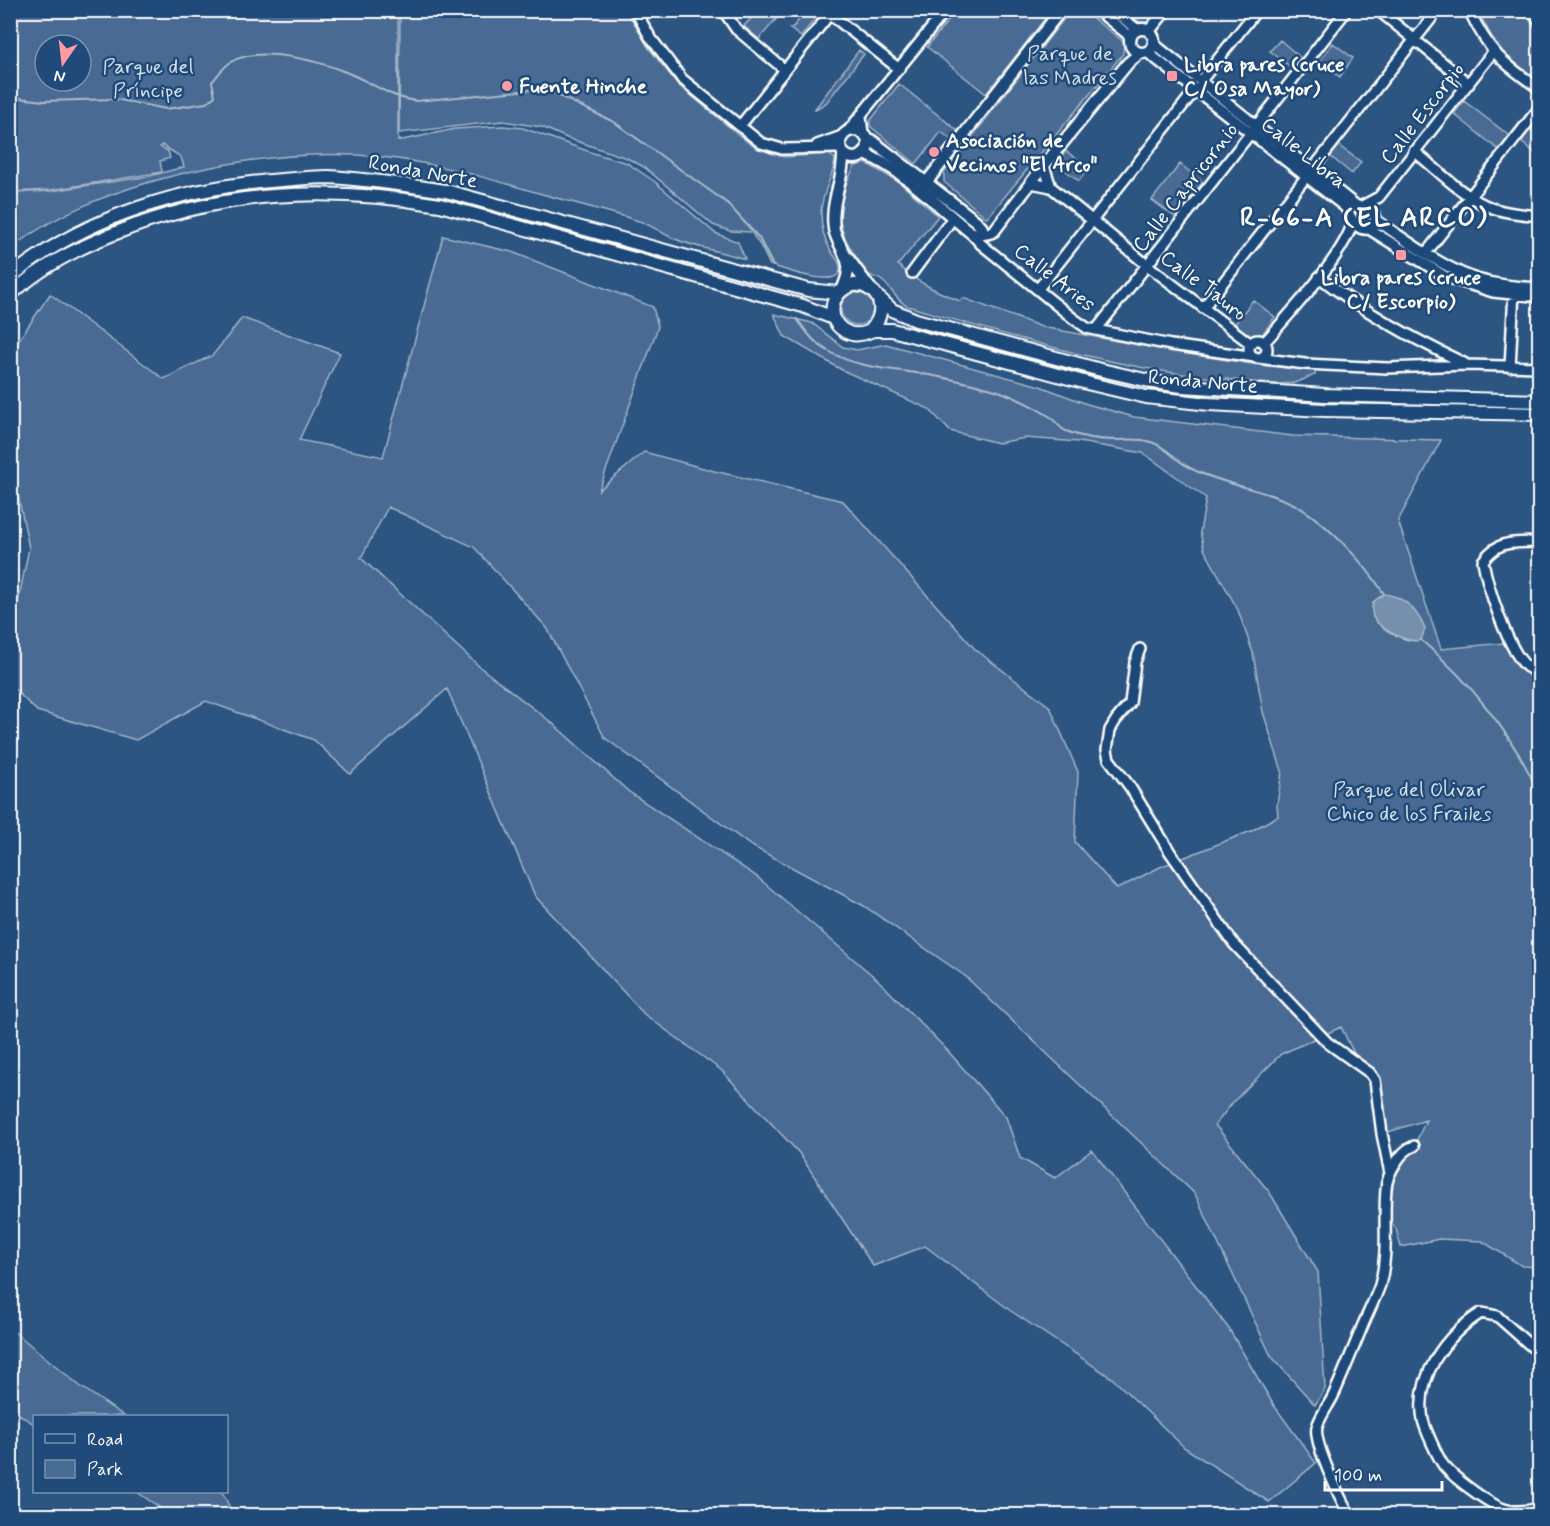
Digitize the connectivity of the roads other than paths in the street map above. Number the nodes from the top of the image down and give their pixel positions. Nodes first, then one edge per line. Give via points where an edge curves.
1 (635, 10) edge
2 (723, 10) edge
3 (946, 10) edge
4 (1061, 10) edge
5 (1097, 10) edge
6 (1112, 10) edge
7 (1166, 10) edge
8 (1257, 10) edge
9 (1347, 10) edge
10 (1378, 10) edge
11 (1437, 10) edge
12 (1469, 10) edge
13 (1534, 10) edge
14 (829, 12) edge
15 (1539, 20) edge
16 (1139, 33) junction
17 (1414, 40) junction
18 (1147, 50) junction
19 (1493, 52) junction
20 (899, 69) junction
21 (785, 70) junction
22 (1469, 84) junction
23 (1198, 86) junction
24 (1539, 89) edge
25 (1539, 107) edge
26 (861, 117) junction
27 (740, 126) junction
28 (1253, 129) junction
29 (845, 133) junction
30 (865, 137) junction
31 (809, 148) junction
32 (841, 151) junction
33 (1414, 151) junction
34 (861, 156) junction
35 (1044, 166) junction
36 (844, 170) junction
37 (1309, 174) junction
38 (1031, 183) junction
39 (924, 187) junction
40 (1051, 187) junction
41 (1379, 197) junction
42 (1470, 197) junction
43 (1361, 206) junction
44 (1539, 216) edge
45 (1376, 217) junction
46 (953, 218) junction
47 (1352, 219) junction
48 (1091, 220) junction
49 (1366, 229) junction
50 (970, 232) junction
51 (982, 234) junction
52 (1348, 237) junction
53 (843, 252) junction
54 (1426, 253) junction
55 (1147, 265) junction
56 (912, 273) dead end
57 (10, 277) edge
58 (1319, 277) junction
59 (870, 288) junction
60 (1539, 288) edge
61 (1038, 289) junction
62 (841, 290) junction
63 (1514, 291) junction
64 (10, 295) edge
65 (1539, 297) edge
66 (880, 299) junction
67 (1203, 308) junction
68 (833, 318) junction
69 (871, 330) junction
70 (1096, 330) junction
71 (1251, 344) junction
72 (1264, 344) junction
73 (1257, 358) junction
74 (1466, 365) junction
75 (1510, 367) junction
76 (1539, 367) edge
77 (1539, 401) edge
78 (1539, 414) edge
79 (1539, 542) edge
80 (1140, 649) dead end
81 (1539, 673) edge
82 (1414, 1146) dead end
83 (1390, 1173) junction
84 (1539, 1354) edge
85 (1539, 1508) edge
86 (1350, 1515) edge

1 - 27 street via 681,79
2 - 21 street via 736,29
3 - 20 street
4 - 39 main road
5 - 16 street
6 - 16 street
7 - 16 main road
8 - 23 street
9 - 28 street, Calle Capricornio
10 - 17 street
11 - 17 street
12 - 19 street
13 - 15 highway
14 - 20 street
14 - 21 street
16 - 18 main road via 1154,37
16 - 18 main road via 1131,44 1134,50
17 - 22 street
17 - 37 street
18 - 23 street, Calle Libra
18 - 35 main road via 1128,63
19 - 22 street, Calle Escorpio
19 - 24 street
20 - 26 street
21 - 27 street
22 - 33 street, Calle Escorpio
23 - 28 street, Calle Libra
23 - 48 street
25 - 42 street
26 - 29 street
26 - 30 street
27 - 31 street via 761,143 782,149
28 - 37 street, Calle Libra
28 - 55 street, Calle Capricornio
29 - 30 main road via 856,130
29 - 31 street
29 - 32 main road
30 - 34 main road
30 - 39 main road, Calle Aries
31 - 32 street
32 - 34 main road via 847,157
32 - 36 main road
33 - 41 street, Calle Escorpio
33 - 42 street
34 - 36 main road
34 - 39 main road, Calle Aries via 884,162
35 - 38 main road
35 - 40 street
36 - 53 main road via 833,210 834,232
37 - 43 street, Calle Libra
37 - 47 street, Calle Libra via 1345,207
37 - 67 street
38 - 40 street, Calle Tauro
38 - 51 main road via 994,231
39 - 46 main road, Calle Aries
39 - 51 main road, Calle Aries via 976,220
40 - 48 street, Calle Tauro
41 - 43 street, Calle Escorpio
41 - 45 street, Calle Escorpio
42 - 44 street via 1497,209
42 - 54 street
43 - 45 street, Calle Libra via 1371,208
43 - 47 street
45 - 49 street
45 - 54 street
46 - 50 main road, Calle Aries
46 - 56 street
47 - 49 street, Calle Libra
47 - 52 street
48 - 55 street, Calle Tauro
48 - 61 street
49 - 52 street
49 - 63 street via 1446,277 1486,290
50 - 51 main road
50 - 61 street, Calle Aries
52 - 58 street
53 - 59 main road
53 - 62 main road via 848,264
54 - 63 street via 1472,277
55 - 67 street, Calle Tauro
55 - 70 street, Calle Capricornio
57 - 62 highway, Ronda Norte via 84,230 164,199 241,183 325,177 386,181 446,192 808,290
58 - 72 street
58 - 74 street via 1377,317
59 - 62 highway, Ronda Norte via 855,285
59 - 66 highway, Ronda Norte
60 - 63 street
61 - 70 street, Calle Aries via 1074,319
62 - 68 highway via 832,305
63 - 65 street
63 - 75 street
64 - 68 highway, Ronda Norte via 75,250 169,214 246,198 322,193 440,205 803,306
66 - 69 highway via 881,312
66 - 77 highway, Ronda Norte via 892,310 916,320 1154,382 1302,394
67 - 71 street, Calle Tauro
68 - 69 highway, Ronda Norte via 849,333
69 - 78 highway, Ronda Norte via 892,330 1146,397 1324,410
70 - 73 street, Calle Aries
71 - 72 street
71 - 73 street via 1250,352
72 - 73 street via 1264,356
73 - 74 street, Calle Aries via 1387,368
74 - 75 street, Calle Aries
75 - 76 street, Calle Aries
79 - 81 street via 1507,544 1491,550 1483,561 1487,584 1514,651
80 - 83 street via 1130,703 1110,730 1109,759 1234,944 1328,1043 1375,1080
82 - 83 street via 1408,1148
83 - 86 street via 1384,1210 1387,1249 1380,1285 1317,1427 1321,1452
84 - 85 street via 1497,1317 1481,1313 1446,1344 1428,1370 1423,1420 1444,1465 1477,1495 1507,1510

